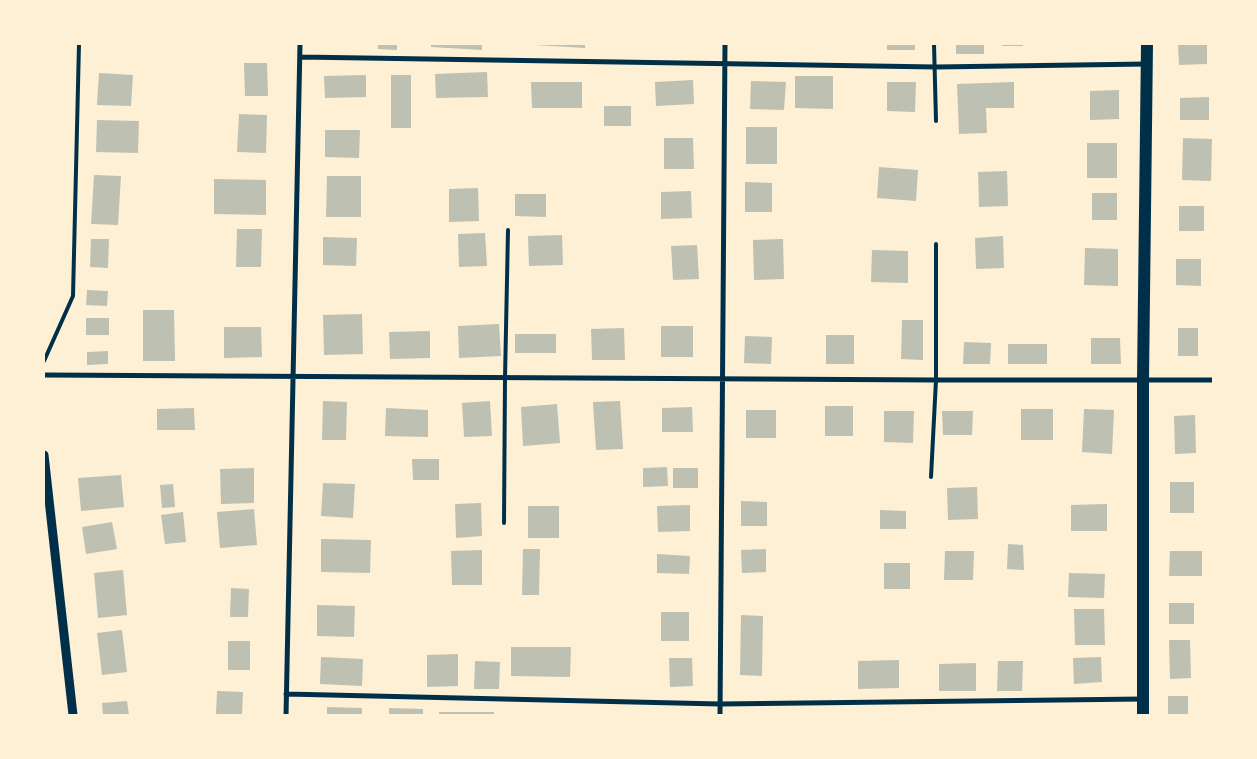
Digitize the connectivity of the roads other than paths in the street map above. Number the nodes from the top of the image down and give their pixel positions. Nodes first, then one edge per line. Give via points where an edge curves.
1 (79, 44) edge
2 (300, 44) edge
3 (725, 44) edge
4 (934, 44) edge
5 (1147, 44) edge
6 (300, 58) junction
7 (725, 64) junction
8 (1147, 64) junction
9 (936, 67) junction
10 (936, 121) dead end
11 (508, 230) dead end
12 (936, 244) dead end
13 (44, 361) edge
14 (44, 375) edge
15 (293, 377) junction
16 (505, 378) junction
17 (723, 379) junction
18 (1143, 379) junction
19 (936, 380) junction
20 (1213, 380) edge
21 (44, 455) edge
22 (931, 476) dead end
23 (504, 523) dead end
24 (286, 694) junction
25 (1143, 699) junction
26 (720, 704) junction
27 (73, 715) edge
28 (286, 715) edge
29 (720, 715) edge
30 (1143, 715) edge

1 - 13 lane via 73,296
2 - 6 street
3 - 7 street
4 - 9 lane
5 - 8 main road
6 - 7 street
6 - 15 street
7 - 9 street
7 - 17 street
8 - 9 street
8 - 18 main road
9 - 10 lane
11 - 16 lane
12 - 19 lane
14 - 15 street
15 - 16 street
15 - 24 street
16 - 17 street
16 - 23 lane
17 - 19 street
17 - 26 street
18 - 19 street
18 - 20 street
18 - 25 main road
19 - 22 lane
21 - 27 street
24 - 26 street
24 - 28 street
25 - 26 street
25 - 30 main road
26 - 29 street

